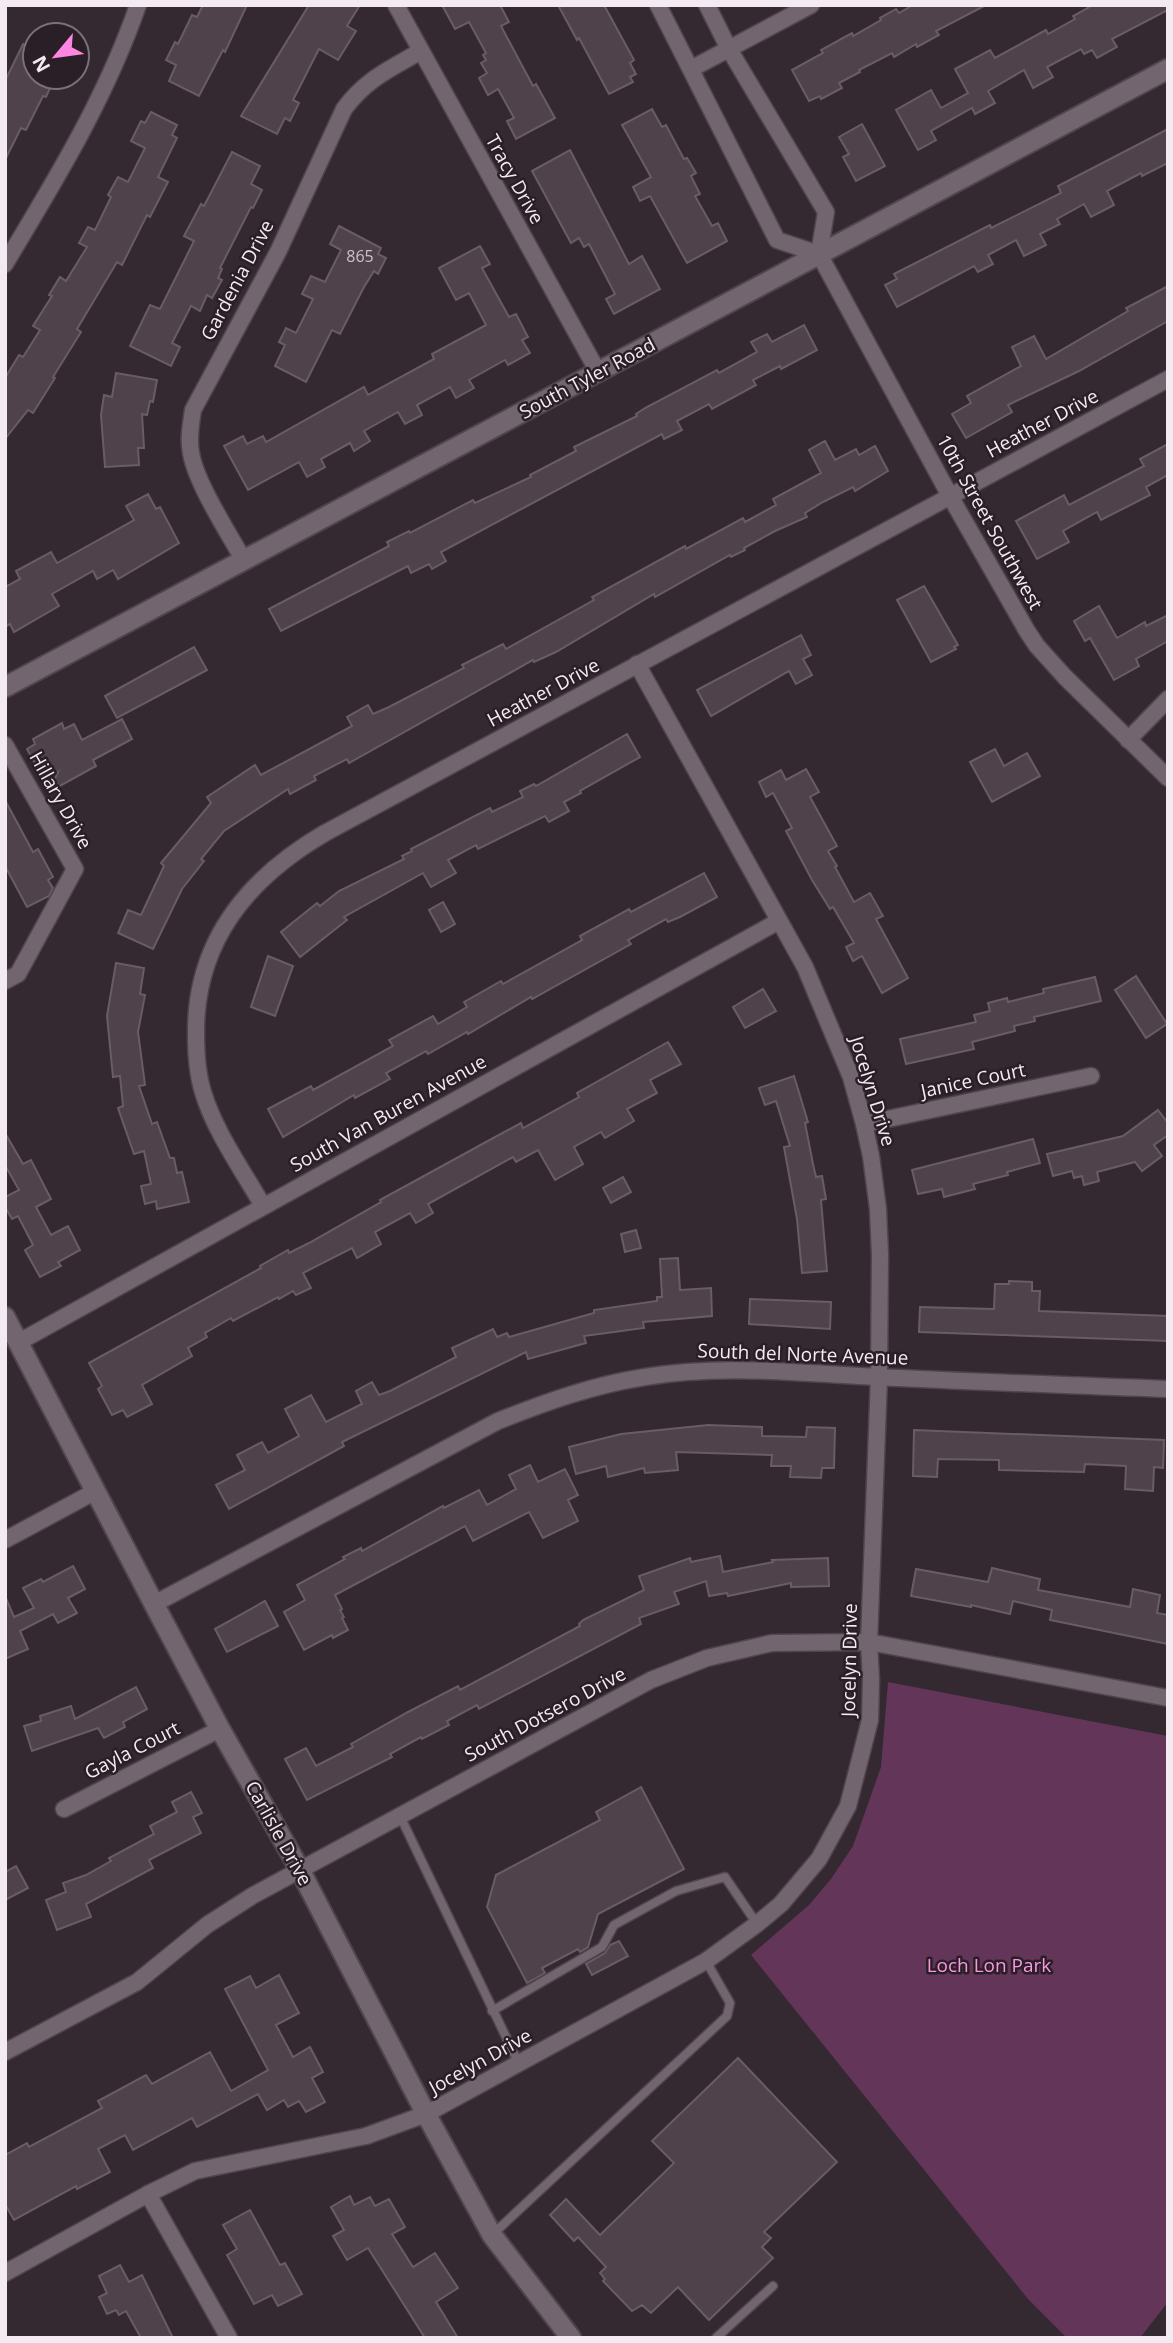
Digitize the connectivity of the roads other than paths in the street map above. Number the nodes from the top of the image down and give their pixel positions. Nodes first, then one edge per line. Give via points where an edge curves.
1 (138, 5) edge
2 (396, 5) edge
3 (658, 5) edge
4 (707, 5) edge
5 (811, 5) edge
6 (729, 49) junction
7 (421, 51) junction
8 (691, 69) junction
9 (1168, 69) edge
10 (819, 254) junction
11 (5, 264) edge
12 (598, 372) junction
13 (1168, 379) edge
14 (950, 496) junction
15 (244, 561) junction
16 (637, 664) junction
17 (5, 687) edge
18 (1168, 699) edge
19 (1128, 740) junction
20 (5, 745) edge
21 (1168, 778) edge
22 (779, 922) junction
23 (5, 981) edge
24 (1091, 1076) dead end
25 (864, 1124) junction
26 (263, 1206) junction
27 (5, 1317) edge
28 (19, 1342) junction
29 (879, 1377) junction
30 (1168, 1390) edge
31 (96, 1491) junction
32 (5, 1540) edge
33 (154, 1604) junction
34 (869, 1642) junction
35 (1168, 1698) edge
36 (220, 1729) junction
37 (64, 1809) dead end
38 (400, 1816) junction
39 (300, 1870) junction
40 (757, 1924) junction
41 (706, 1961) junction
42 (492, 2011) junction
43 (5, 2052) edge
44 (519, 2064) junction
45 (426, 2114) junction
46 (148, 2194) junction
47 (492, 2235) junction
48 (5, 2273) edge
49 (773, 2286) dead end
50 (229, 2338) edge
51 (571, 2338) edge
52 (716, 2338) edge

1 - 11 street via 70,155
2 - 7 street, Tracy Drive
3 - 8 street
4 - 6 street
5 - 6 street
6 - 8 street
6 - 10 street via 826,212
7 - 12 street, Tracy Drive
7 - 15 street, Gardenia Drive via 372,78 344,109 278,252 193,410 189,432 195,471
8 - 10 street via 777,240
9 - 10 street, South Tyler Road
10 - 12 street, South Tyler Road
10 - 14 street, 10th Street Southwest
12 - 15 street, South Tyler Road
13 - 14 street, Heather Drive
14 - 16 street, Heather Drive
14 - 19 street, 10th Street Southwest via 1037,646
15 - 17 street, South Tyler Road
16 - 22 street, Jocelyn Drive
16 - 26 street, Heather Drive via 296,850 275,866 229,917 199,990 198,1065 204,1095
18 - 19 street
19 - 21 street, 10th Street Southwest
20 - 23 street, Hillary Drive via 75,869 18,974
22 - 25 street, Jocelyn Drive via 831,1026
22 - 26 street, South Van Buren Avenue
24 - 25 street, Janice Court
25 - 29 street, Jocelyn Drive via 879,1220
26 - 28 street, South Van Buren Avenue
27 - 28 street, Carlisle Drive
28 - 31 street, Carlisle Drive
29 - 30 street, South del Norte Avenue
29 - 33 street, South del Norte Avenue via 695,1371 621,1381 553,1399 498,1421
29 - 34 street, Jocelyn Drive
31 - 32 street
31 - 33 street, Carlisle Drive
33 - 36 street, Carlisle Drive
34 - 35 street, South Dotsero Drive
34 - 38 street, South Dotsero Drive via 772,1643 707,1658 651,1680
34 - 40 street, Jocelyn Drive via 870,1720 848,1806 819,1859 781,1904
36 - 37 street, Gayla Court
36 - 39 street, Carlisle Drive
38 - 39 street, South Dotsero Drive
38 - 42 lane
39 - 43 street, South Dotsero Drive via 207,1925 137,1982
39 - 45 street, Carlisle Drive
40 - 41 street, Jocelyn Drive
40 - 42 lane via 725,1877 676,1891 614,1925 602,1947
41 - 44 street, Jocelyn Drive
41 - 47 lane via 730,2003 727,2016
42 - 44 lane
44 - 45 street, Jocelyn Drive
45 - 46 street, Jocelyn Drive via 366,2136 195,2171
45 - 47 street, Carlisle Drive
46 - 48 street, Jocelyn Drive
46 - 50 street
47 - 51 street, Carlisle Drive
49 - 52 lane

